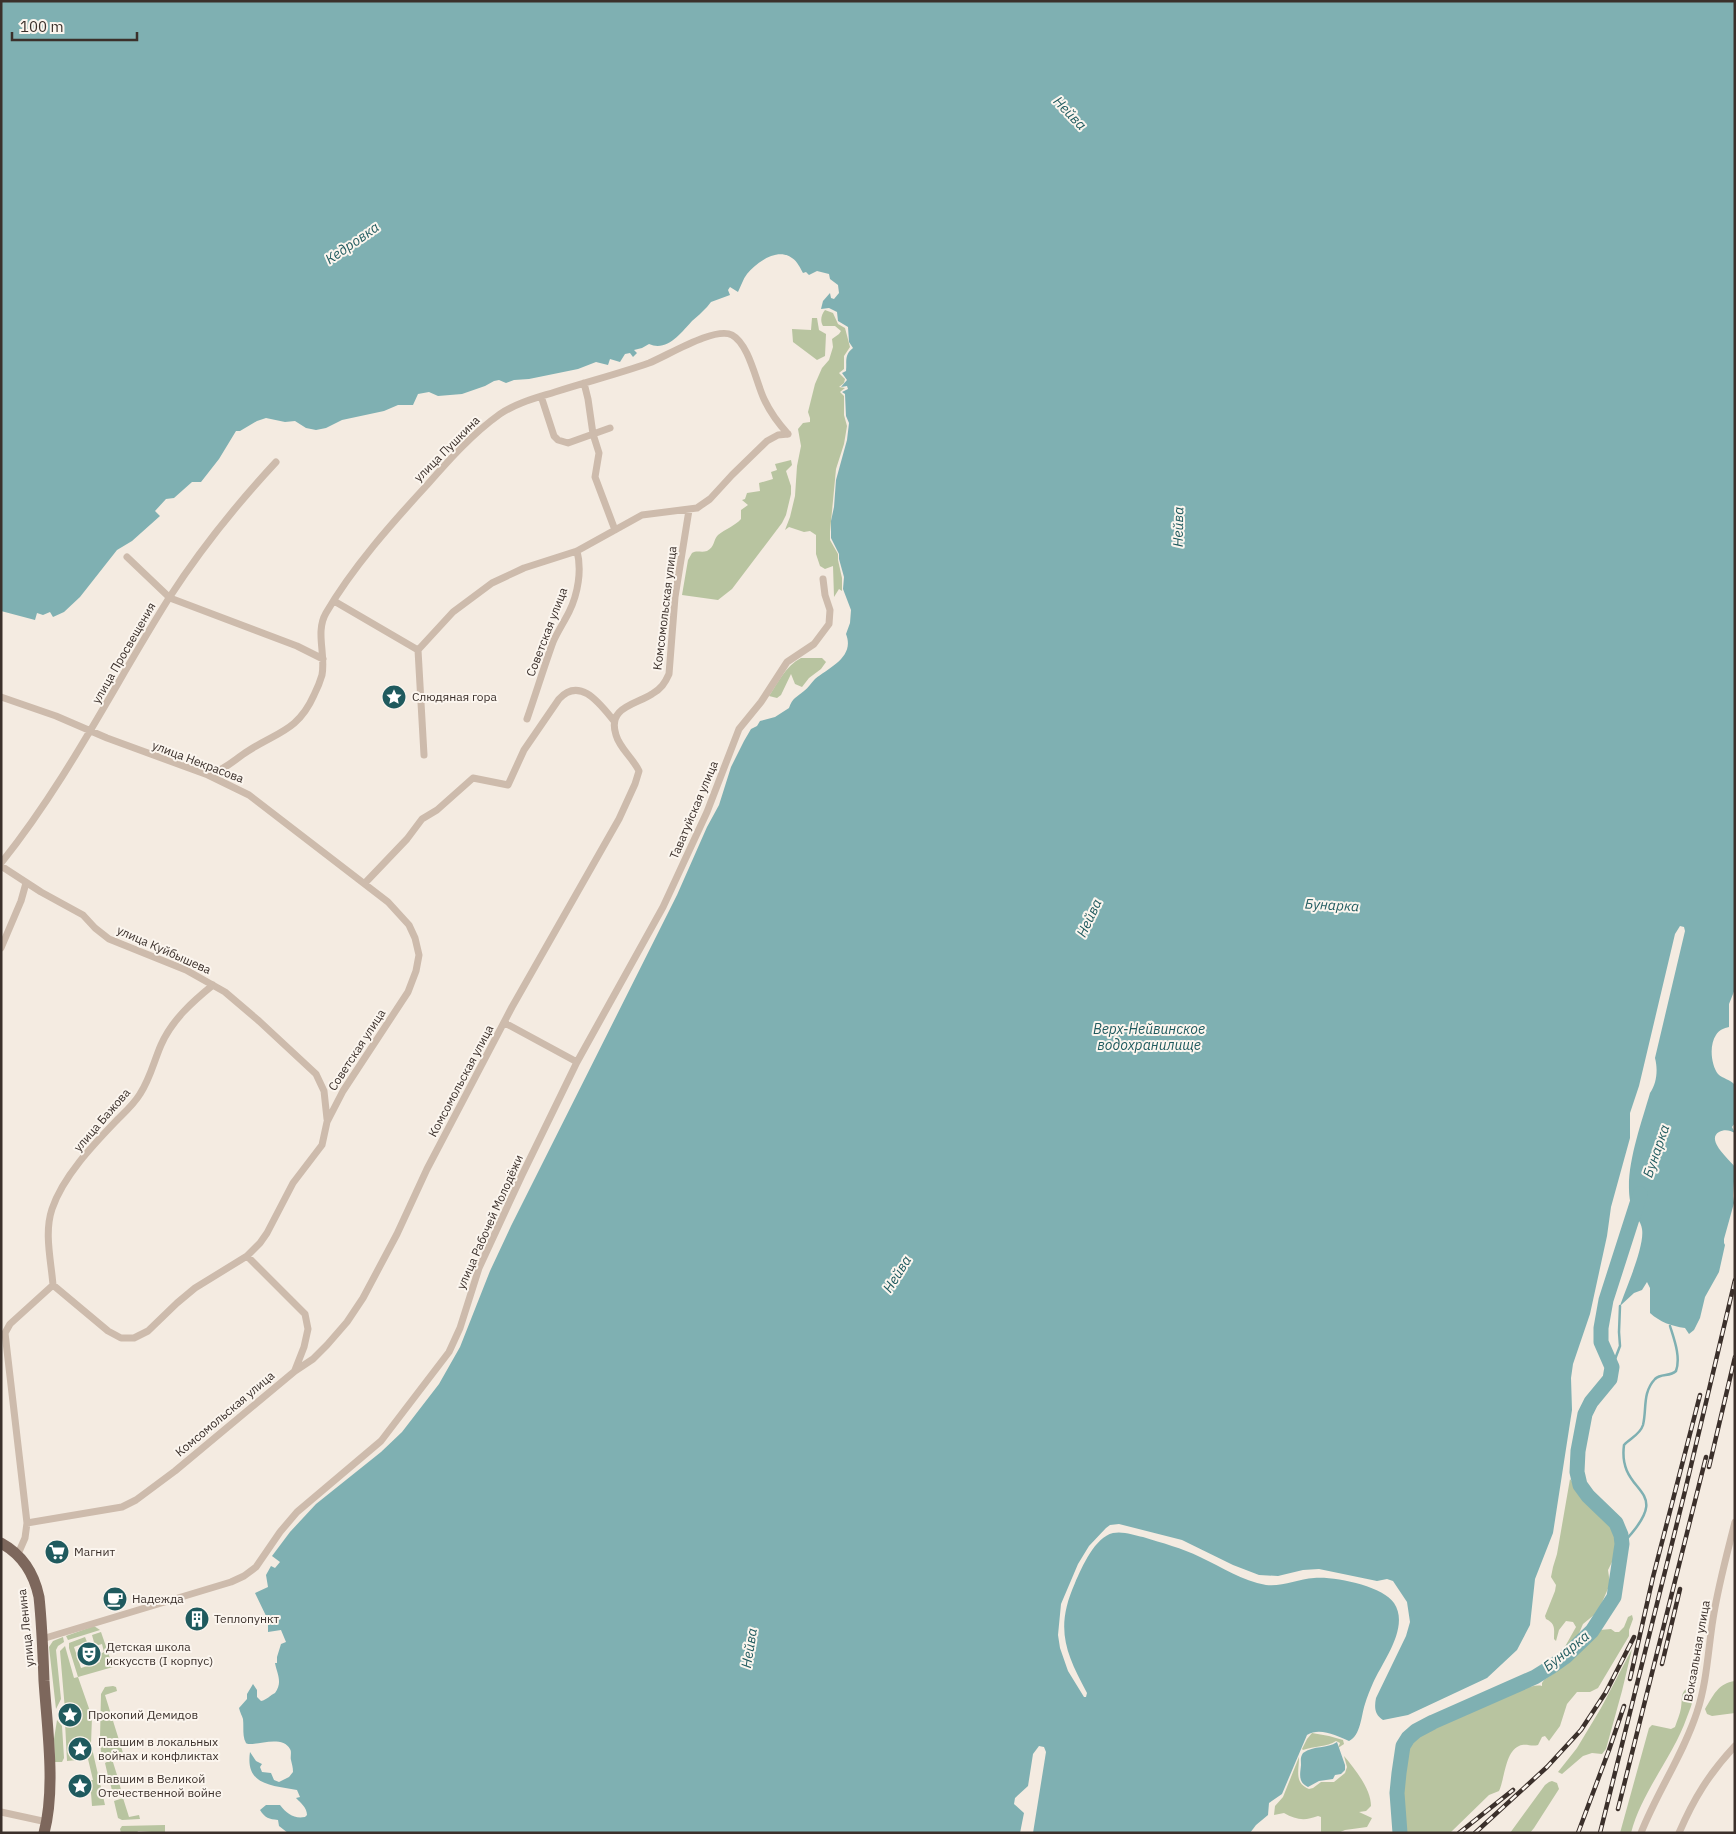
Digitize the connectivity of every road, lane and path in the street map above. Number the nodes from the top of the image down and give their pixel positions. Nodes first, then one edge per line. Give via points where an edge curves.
1 (584, 383) junction
2 (541, 396) junction
3 (610, 428) dead end
4 (593, 434) junction
5 (276, 462) dead end
6 (690, 510) junction
7 (615, 530) junction
8 (577, 551) junction
9 (127, 556) dead end
10 (823, 579) dead end
11 (170, 598) junction
12 (334, 601) junction
13 (418, 650) junction
14 (323, 659) junction
15 (1, 697) edge
16 (527, 719) dead end
17 (614, 721) junction
18 (92, 731) junction
19 (424, 755) dead end
20 (208, 775) junction
21 (1, 864) edge
22 (26, 883) junction
23 (365, 883) junction
24 (1, 948) edge
25 (419, 954) joint
26 (213, 985) junction
27 (505, 1023) junction
28 (577, 1062) junction
29 (327, 1122) junction
30 (247, 1256) junction
31 (53, 1285) junction
32 (295, 1371) junction
33 (1735, 1522) edge
34 (27, 1523) junction
35 (1, 1543) edge
36 (18, 1554) junction
37 (42, 1639) junction
38 (1735, 1746) edge
39 (1, 1812) edge
40 (45, 1828) edge
41 (1641, 1833) edge
42 (1679, 1833) edge

1 - 2 street, улица Пушкина
1 - 4 street
1 - 6 street, улица Пушкина via 648,363 712,335 727,333 734,336 744,348 767,404 788,434 767,441 710,499
2 - 4 street via 558,440 568,443
2 - 12 street, улица Пушкина via 501,413 460,449 389,528
3 - 4 street
4 - 7 street via 599,453 595,477
5 - 11 street, улица Просвещения via 218,530
6 - 7 street via 642,515
6 - 17 street, Комсомольская улица via 676,597 669,674 660,688 623,708
7 - 8 street
8 - 13 street via 524,568 492,583 453,612
8 - 16 street, Советская улица via 580,567 575,597 554,640
9 - 11 street
10 - 28 street, Таватуйская улица via 830,610 829,624 814,644 787,662 740,729 707,812 663,907
11 - 14 street
11 - 18 street, улица Просвещения
12 - 13 street
12 - 14 street, улица Пушкина via 322,620
13 - 19 street
14 - 20 street, улица Пушкина via 319,684 299,720 222,770
15 - 18 street, улица Некрасова
17 - 23 street via 585,693 569,690 524,750 508,785 473,778 422,819
17 - 27 street, Комсомольская улица via 616,738 637,767 638,778 617,824
18 - 20 street, улица Некрасова
18 - 21 street, улица Просвещения via 34,821
20 - 23 street, улица Некрасова via 258,800
21 - 22 street, улица Куйбышева
22 - 24 street
22 - 26 street, улица Куйбышева via 83,915 109,938
23 - 25 street, улица Некрасова via 409,926
25 - 29 street, Советская улица via 416,971 404,999 343,1091
26 - 29 street, улица Куйбышева via 259,1021 316,1074 324,1091
26 - 31 street, улица Бажова via 172,1024 140,1094 64,1182 52,1208 49,1227
27 - 28 street
27 - 32 street, Комсомольская улица via 363,1298 327,1345
28 - 37 street, улица Рабочей Молодёжи via 479,1268 456,1339 440,1365 381,1441 297,1512 256,1567 244,1576
29 - 30 street, Советская улица via 322,1146 293,1183 260,1243
30 - 31 street, Советская улица via 195,1288 148,1331 134,1338 121,1338 108,1331
30 - 32 street via 304,1314 308,1329
31 - 34 street via 10,1324 5,1338
32 - 34 street, Комсомольская улица via 175,1471 129,1504
33 - 41 street, Вокзальная улица via 1713,1616 1703,1694 1686,1740
34 - 36 street
35 - 36 main road
36 - 37 main road, улица Ленина via 29,1567 37,1588
37 - 40 main road, улица Ленина via 50,1792
38 - 42 street via 1697,1794
39 - 40 street

